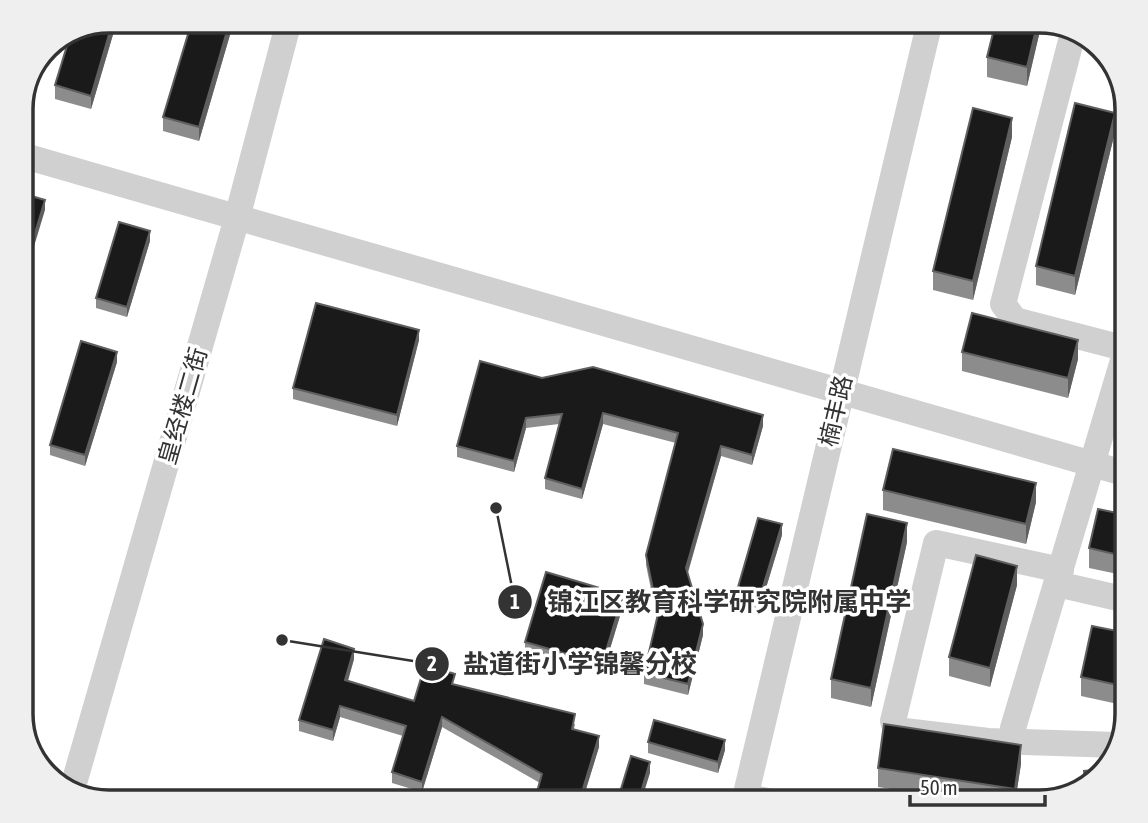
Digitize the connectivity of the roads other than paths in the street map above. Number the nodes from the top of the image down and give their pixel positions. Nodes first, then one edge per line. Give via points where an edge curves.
1 (286, 33) edge
2 (927, 33) edge
3 (1071, 40) edge
4 (33, 158) edge
5 (237, 218) junction
6 (1115, 345) edge
7 (1115, 387) edge
8 (841, 391) junction
9 (1091, 464) junction
10 (1115, 471) edge
11 (1058, 577) junction
12 (1115, 596) edge
13 (1013, 729) dead end
14 (1109, 744) edge
15 (74, 781) edge
16 (746, 790) edge

1 - 5 street, 皇经楼二街
2 - 8 street, 楠丰路
3 - 6 street via 1003,304 1014,320
4 - 5 street
5 - 8 street
5 - 15 street, 皇经楼二街
7 - 9 street
8 - 9 street
8 - 16 street, 楠丰路
9 - 10 street
9 - 11 street
11 - 12 street
11 - 13 street
11 - 14 street via 936,543 893,721 896,730 988,741

